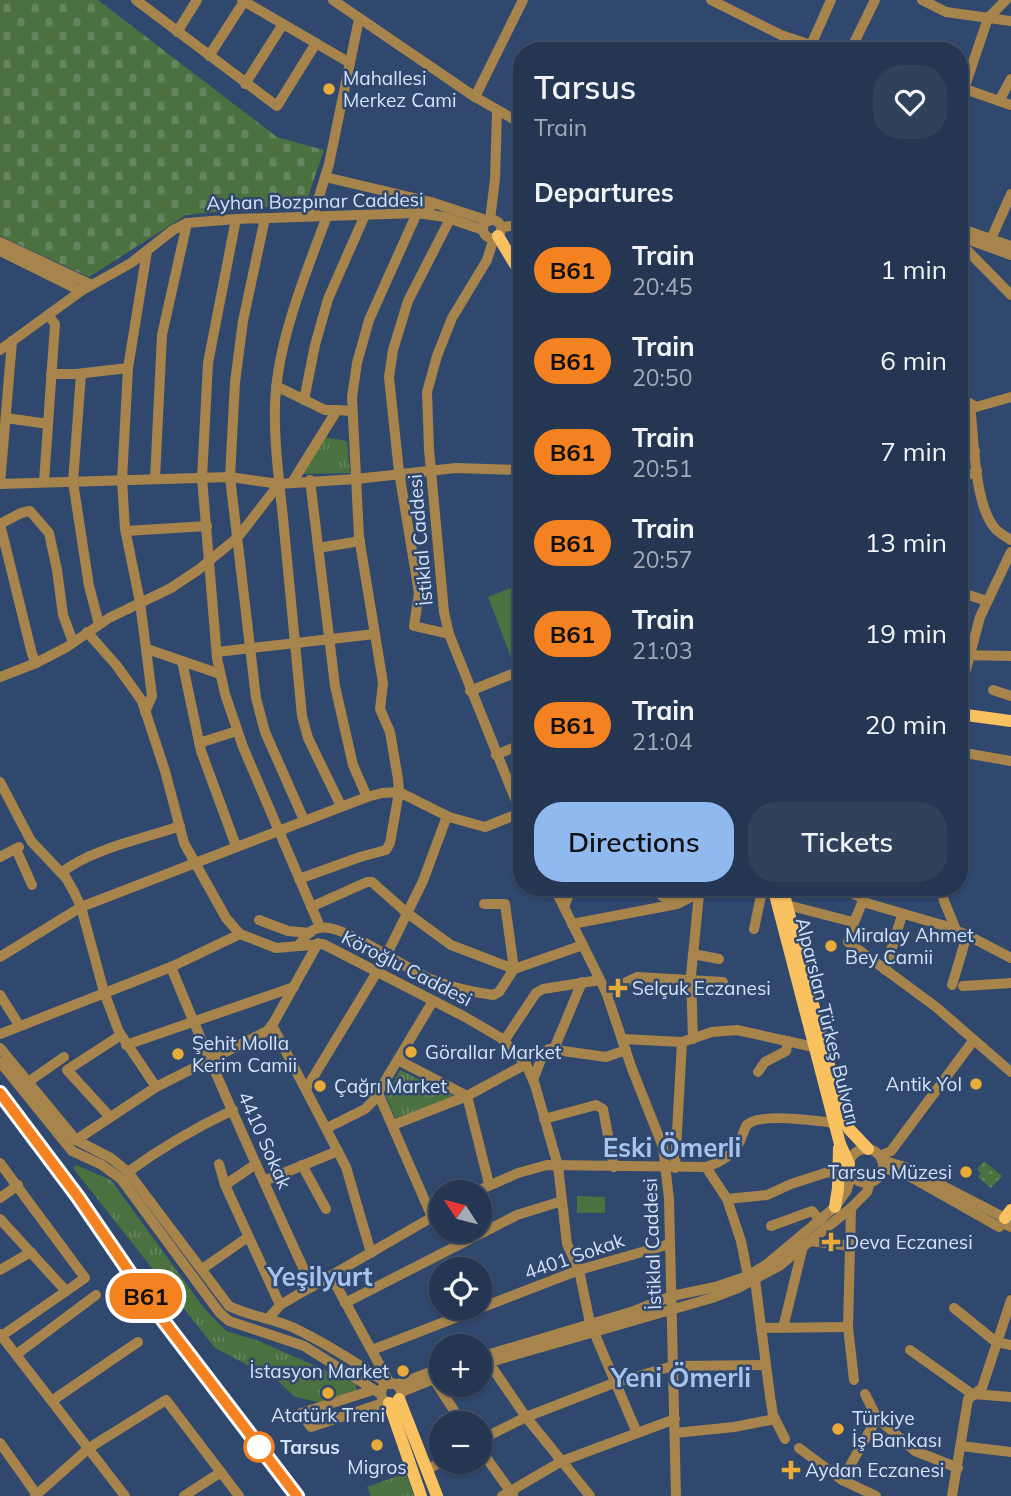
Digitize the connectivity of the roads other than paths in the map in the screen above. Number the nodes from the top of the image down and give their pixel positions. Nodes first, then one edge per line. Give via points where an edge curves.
1 (136, 0) edge
2 (197, 0) edge
3 (244, 0) edge
4 (333, 0) edge
5 (523, 0) edge
6 (711, 0) edge
7 (831, 0) edge
8 (875, 0) edge
9 (922, 0) edge
10 (1006, 0) edge
11 (148, 4) edge
12 (349, 5) edge
13 (944, 5) edge
14 (988, 18) junction
15 (359, 19) junction
16 (1011, 21) edge
17 (283, 24) junction
18 (177, 32) junction
19 (801, 42) edge
20 (811, 42) edge
21 (854, 42) edge
22 (316, 43) junction
23 (209, 56) junction
24 (350, 63) junction
25 (968, 72) edge
26 (1011, 79) edge
27 (245, 83) junction
28 (968, 90) edge
29 (475, 97) junction
30 (999, 101) junction
31 (1011, 105) edge
32 (497, 111) junction
33 (513, 119) edge
34 (325, 177) junction
35 (1011, 194) edge
36 (435, 204) junction
37 (417, 213) junction
38 (365, 215) junction
39 (313, 216) junction
40 (327, 216) junction
41 (265, 218) junction
42 (236, 219) junction
43 (450, 219) junction
44 (187, 223) junction
45 (513, 226) edge
46 (495, 228) junction
47 (968, 231) edge
48 (968, 239) edge
49 (991, 239) junction
50 (0, 242) edge
51 (1011, 246) edge
52 (0, 251) edge
53 (147, 251) junction
54 (513, 251) edge
55 (968, 251) edge
56 (1011, 255) edge
57 (513, 260) edge
58 (86, 288) junction
59 (1011, 295) edge
60 (48, 315) junction
61 (12, 341) junction
62 (0, 350) edge
63 (128, 368) junction
64 (51, 374) junction
65 (81, 374) junction
66 (4, 380) edge
67 (276, 386) junction
68 (1011, 397) edge
69 (304, 400) junction
70 (970, 405) joint
71 (337, 410) junction
72 (352, 411) junction
73 (6, 418) junction
74 (48, 424) junction
75 (975, 451) junction
76 (968, 452) edge
77 (513, 470) edge
78 (431, 471) junction
79 (977, 471) junction
80 (400, 472) junction
81 (968, 475) edge
82 (230, 477) junction
83 (202, 478) junction
84 (356, 478) junction
85 (155, 479) junction
86 (122, 480) junction
87 (310, 480) junction
88 (293, 481) junction
89 (44, 482) junction
90 (73, 482) junction
91 (0, 484) edge
92 (279, 484) junction
93 (0, 524) edge
94 (207, 526) junction
95 (125, 531) junction
96 (238, 537) junction
97 (1011, 540) edge
98 (360, 541) junction
99 (318, 548) junction
100 (1011, 552) edge
101 (210, 561) junction
102 (968, 595) edge
103 (987, 601) junction
104 (140, 603) junction
105 (99, 624) junction
106 (87, 632) junction
107 (375, 634) junction
108 (449, 634) junction
109 (330, 641) junction
110 (73, 642) junction
111 (295, 644) junction
112 (968, 646) edge
113 (147, 649) junction
114 (251, 650) junction
115 (217, 652) junction
116 (968, 655) edge
117 (1011, 656) edge
118 (182, 661) junction
119 (36, 663) junction
120 (220, 674) junction
121 (513, 674) edge
122 (0, 677) edge
123 (993, 690) dead end
124 (470, 691) junction
125 (1011, 695) edge
126 (145, 712) junction
127 (968, 715) edge
128 (1011, 721) edge
129 (237, 731) junction
130 (199, 743) junction
131 (513, 748) edge
132 (968, 754) edge
133 (496, 755) junction
134 (1011, 761) edge
135 (0, 782) edge
136 (399, 792) junction
137 (513, 796) edge
138 (367, 797) junction
139 (4, 799) edge
140 (341, 806) junction
141 (447, 816) junction
142 (513, 818) edge
143 (303, 820) junction
144 (180, 827) junction
145 (277, 830) junction
146 (31, 841) junction
147 (236, 846) junction
148 (16, 849) junction
149 (0, 857) edge
150 (194, 862) junction
151 (61, 873) junction
152 (299, 879) junction
153 (32, 885) dead end
154 (558, 896) edge
155 (568, 896) edge
156 (665, 896) edge
157 (695, 896) edge
158 (699, 896) edge
159 (770, 896) edge
160 (775, 896) edge
161 (779, 896) edge
162 (865, 896) edge
163 (943, 896) edge
164 (484, 904) dead end
165 (677, 904) junction
166 (787, 905) junction
167 (81, 907) junction
168 (312, 907) junction
169 (564, 907) junction
170 (407, 913) junction
171 (902, 915) junction
172 (259, 920) dead end
173 (853, 922) junction
174 (572, 924) junction
175 (754, 929) dead end
176 (315, 930) junction
177 (956, 930) junction
178 (240, 934) junction
179 (967, 935) junction
180 (318, 943) junction
181 (299, 945) junction
182 (583, 945) junction
183 (693, 954) junction
184 (386, 956) junction
185 (0, 957) edge
186 (1011, 958) edge
187 (719, 959) dead end
188 (171, 967) junction
189 (514, 969) junction
190 (886, 970) junction
191 (377, 972) junction
192 (600, 980) junction
193 (692, 980) junction
194 (582, 982) junction
195 (723, 982) dead end
196 (1011, 983) edge
197 (294, 987) junction
198 (104, 992) junction
199 (606, 992) junction
200 (0, 995) edge
201 (264, 997) junction
202 (433, 1001) junction
203 (193, 1021) junction
204 (275, 1021) junction
205 (19, 1024) junction
206 (0, 1034) edge
207 (124, 1040) junction
208 (504, 1041) junction
209 (687, 1041) junction
210 (788, 1041) junction
211 (972, 1041) junction
212 (624, 1045) junction
213 (814, 1047) junction
214 (0, 1048) edge
215 (554, 1049) junction
216 (64, 1057) dead end
217 (398, 1060) junction
218 (0, 1062) edge
219 (209, 1062) junction
220 (526, 1064) junction
221 (758, 1072) dead end
222 (1011, 1072) edge
223 (533, 1080) junction
224 (28, 1082) junction
225 (156, 1087) junction
226 (306, 1089) junction
227 (378, 1093) junction
228 (467, 1096) junction
229 (233, 1110) junction
230 (110, 1117) junction
231 (544, 1119) junction
232 (834, 1123) junction
233 (393, 1125) junction
234 (327, 1128) junction
235 (76, 1140) junction
236 (868, 1149) junction
237 (338, 1151) junction
238 (882, 1162) junction
239 (0, 1163) edge
240 (219, 1164) dead end
241 (256, 1164) junction
242 (302, 1165) junction
243 (558, 1166) junction
244 (614, 1167) junction
245 (706, 1167) junction
246 (670, 1168) junction
247 (847, 1170) junction
248 (128, 1172) junction
249 (488, 1180) edge
250 (264, 1181) junction
251 (870, 1182) junction
252 (492, 1183) edge
253 (18, 1185) junction
254 (225, 1185) junction
255 (0, 1198) edge
256 (727, 1199) junction
257 (429, 1200) edge
258 (562, 1201) junction
259 (835, 1207) joint
260 (851, 1208) junction
261 (326, 1209) dead end
262 (0, 1219) edge
263 (429, 1219) edge
264 (1007, 1220) edge
265 (821, 1221) junction
266 (771, 1226) dead end
267 (248, 1237) junction
268 (670, 1244) junction
269 (806, 1244) junction
270 (851, 1246) junction
271 (30, 1252) junction
272 (371, 1253) junction
273 (202, 1269) junction
274 (0, 1270) edge
275 (579, 1270) junction
276 (331, 1276) junction
277 (752, 1278) junction
278 (312, 1287) junction
279 (66, 1291) junction
280 (96, 1295) dead end
281 (1011, 1300) edge
282 (672, 1302) junction
283 (345, 1303) junction
284 (280, 1305) junction
285 (954, 1308) dead end
286 (269, 1318) junction
287 (848, 1326) junction
288 (592, 1328) junction
289 (761, 1328) junction
290 (783, 1328) junction
291 (0, 1336) edge
292 (138, 1342) dead end
293 (996, 1342) junction
294 (1011, 1345) edge
295 (372, 1350) junction
296 (910, 1350) dead end
297 (17, 1354) junction
298 (492, 1359) edge
299 (766, 1365) junction
300 (673, 1366) junction
301 (429, 1373) edge
302 (492, 1374) edge
303 (429, 1380) edge
304 (854, 1380) dead end
305 (616, 1383) junction
306 (389, 1392) junction
307 (864, 1394) dead end
308 (972, 1394) junction
309 (1011, 1397) edge
310 (53, 1400) junction
311 (526, 1417) junction
312 (877, 1418) junction
313 (675, 1419) junction
314 (775, 1419) junction
315 (637, 1433) junction
316 (675, 1433) junction
317 (492, 1434) edge
318 (785, 1439) dead end
319 (0, 1443) edge
320 (961, 1446) junction
321 (89, 1448) junction
322 (799, 1448) dead end
323 (1011, 1452) edge
324 (562, 1461) junction
325 (492, 1468) edge
326 (958, 1468) junction
327 (427, 1470) joint
328 (221, 1472) junction
329 (842, 1480) junction
330 (36, 1495) edge
331 (509, 1495) edge
332 (124, 1496) edge
333 (184, 1496) edge
334 (239, 1496) edge
335 (421, 1496) edge
336 (437, 1496) edge
337 (590, 1496) edge
338 (676, 1496) edge
339 (876, 1496) edge
340 (952, 1496) edge

1 - 11 street
2 - 18 street
3 - 17 street
3 - 23 street
4 - 12 street
5 - 29 street
6 - 19 street
7 - 20 street
8 - 21 street
9 - 13 street
10 - 14 street
11 - 18 street
12 - 15 street
13 - 14 street
14 - 16 street
14 - 25 street
15 - 24 street
15 - 29 street
17 - 22 street
17 - 27 street
18 - 23 street
22 - 24 street
22 - 27 street via 277,106
23 - 27 street
24 - 34 street
26 - 30 street
28 - 30 street
29 - 32 street
30 - 31 street
32 - 33 street
32 - 46 street, İstiklal Caddesi
34 - 36 street
34 - 39 street
35 - 49 street
36 - 37 street
36 - 46 street
37 - 38 street, Ayhan Bozpınar Caddesi
37 - 43 street, Ayhan Bozpınar Caddesi
37 - 72 street via 369,320 357,363
38 - 40 street, Ayhan Bozpınar Caddesi
38 - 69 street via 328,299
39 - 40 street, Ayhan Bozpınar Caddesi
39 - 41 street, Ayhan Bozpınar Caddesi
40 - 67 street via 302,285
41 - 42 street, Ayhan Bozpınar Caddesi
41 - 82 street via 236,370
42 - 44 street, Ayhan Bozpınar Caddesi
42 - 83 street via 208,363
43 - 46 street, Ayhan Bozpınar Caddesi
43 - 80 street via 408,301 393,350 389,377
44 - 53 street, Ayhan Bozpınar Caddesi
44 - 85 street via 162,335
45 - 46 street
46 - 54 main road
46 - 57 main road
46 - 78 street, İstiklal Caddesi via 487,260 452,318 430,380
47 - 49 street
48 - 56 street
49 - 51 street
50 - 58 street
52 - 58 street
53 - 58 street, Ayhan Bozpınar Caddesi
53 - 63 street
55 - 59 street
58 - 60 street, Ayhan Bozpınar Caddesi
60 - 61 street, Ayhan Bozpınar Caddesi
60 - 64 street via 54,324
61 - 62 street, Ayhan Bozpınar Caddesi
61 - 66 street
63 - 65 street
63 - 86 street
64 - 65 street
64 - 74 street
65 - 90 street
66 - 73 street
67 - 69 street
67 - 92 street
68 - 70 street
69 - 71 street
70 - 75 street
71 - 72 street
71 - 88 street
72 - 84 street
73 - 74 street
73 - 91 street
74 - 89 street
75 - 76 street
75 - 79 street
77 - 78 street
78 - 80 street
78 - 108 street, İstiklal Caddesi
79 - 81 street
79 - 97 street via 984,510 993,526
80 - 84 street
80 - 108 street via 419,593 414,626
82 - 83 street
82 - 92 street
82 - 96 street
83 - 85 street
83 - 94 street
84 - 87 street
84 - 98 street
85 - 86 street
86 - 90 street
86 - 95 street
87 - 88 street
87 - 99 street
88 - 92 street
89 - 90 street
89 - 91 street
90 - 105 street
92 - 96 street
92 - 111 street
93 - 110 street via 30,511 49,533 63,615
93 - 119 street
94 - 95 street
94 - 101 street
95 - 104 street
96 - 101 street
96 - 114 street
98 - 99 street
98 - 107 street
99 - 109 street
100 - 103 street
101 - 104 street
101 - 115 street
102 - 103 street
103 - 112 street
104 - 105 street
104 - 113 street
105 - 106 street
106 - 110 street
106 - 126 street via 130,682
107 - 109 street
107 - 136 street via 383,683 380,709 390,732
108 - 124 street, İstiklal Caddesi
109 - 111 street
109 - 138 street via 350,752
110 - 119 street
111 - 114 street
111 - 140 street via 308,738
113 - 118 street
113 - 126 street via 152,696
114 - 115 street
114 - 143 street via 265,732
115 - 120 street
116 - 117 street
118 - 120 street
118 - 130 street
119 - 122 street
120 - 129 street
121 - 124 street
123 - 125 street
124 - 133 street, İstiklal Caddesi
126 - 144 street
127 - 128 main road
129 - 130 street
129 - 145 street
130 - 147 street
131 - 133 street
132 - 134 street
133 - 137 street, İstiklal Caddesi
135 - 139 street
136 - 138 street
136 - 141 street
136 - 152 street via 386,850
138 - 140 street
139 - 146 street
140 - 143 street
141 - 142 street via 485,827
141 - 170 street
143 - 145 street
144 - 150 street
144 - 151 street via 89,856
145 - 147 street
145 - 152 street
146 - 148 street
146 - 151 street
147 - 150 street
148 - 149 street
148 - 153 street
150 - 167 street
150 - 178 street via 226,919
151 - 167 street
152 - 168 street
154 - 169 street, İstiklal Caddesi
155 - 169 street
156 - 165 street
157 - 165 street
158 - 183 street
159 - 175 street
160 - 213 main road, Alparslan Türkeş Bulvarı
161 - 166 main road, Alparslan Türkeş Bulvarı
162 - 171 street
162 - 173 street
163 - 177 street
164 - 189 street via 505,904
165 - 174 street
166 - 173 street
166 - 236 main road, Alparslan Türkeş Bulvarı via 842,1114
167 - 185 street
167 - 198 street
168 - 170 street via 372,882
168 - 176 street
169 - 174 street, İstiklal Caddesi
170 - 184 street
170 - 189 street via 451,945
171 - 177 street
171 - 190 street
172 - 176 street via 288,930
173 - 190 street via 848,942
174 - 182 street, İstiklal Caddesi
176 - 181 street
176 - 184 street via 335,929
177 - 179 street
178 - 181 street, Köroğlu Caddesi via 276,948
178 - 188 street
179 - 186 street
179 - 196 street via 957,986
180 - 181 street, Köroğlu Caddesi
180 - 191 street, Köroğlu Caddesi
180 - 197 street
182 - 189 street
182 - 192 street, İstiklal Caddesi
183 - 187 street
183 - 193 street
184 - 189 street via 433,980 493,996
188 - 198 street
188 - 203 street, 4410 Sokak
190 - 211 street
191 - 202 street, Köroğlu Caddesi
191 - 226 street
192 - 194 street
192 - 199 street, İstiklal Caddesi
193 - 195 street
193 - 199 street via 637,977
193 - 209 street
194 - 208 street via 536,993
194 - 215 street
197 - 201 street
197 - 204 street
198 - 205 street
198 - 207 street
199 - 212 street, İstiklal Caddesi
200 - 205 street
201 - 203 street
201 - 204 street via 273,999 278,1008
202 - 208 street, Köroğlu Caddesi
202 - 217 street
203 - 207 street
203 - 219 street, 4410 Sokak
204 - 219 street via 257,1037
204 - 226 street
205 - 206 street
207 - 225 street
207 - 230 street via 67,1070
208 - 220 street, Köroğlu Caddesi
209 - 210 street via 737,1030
209 - 212 street
209 - 246 street
210 - 213 street
210 - 221 street via 786,1051 765,1062
211 - 222 street
211 - 238 street
212 - 215 street via 606,1057
212 - 246 street, İstiklal Caddesi
213 - 232 main road, Alparslan Türkeş Bulvarı
214 - 224 street
215 - 223 street via 544,1052
216 - 224 street
217 - 227 street
217 - 228 street
218 - 306 street via 72,1151 121,1179 229,1321 304,1346
219 - 225 street
219 - 229 street, 4410 Sokak
220 - 223 street, Köroğlu Caddesi
220 - 228 street
223 - 231 street, Köroğlu Caddesi
224 - 235 street
225 - 230 street
226 - 234 street
227 - 233 street
227 - 234 street via 365,1109
228 - 233 street
228 - 249 street
229 - 241 street, 4410 Sokak
229 - 248 street via 162,1147
230 - 235 street
231 - 243 street, Köroğlu Caddesi
231 - 244 street via 599,1107
232 - 245 street via 794,1118 754,1121 746,1126 732,1153
232 - 247 main road, Alparslan Türkeş Bulvarı
233 - 257 street
234 - 237 street
235 - 248 street
236 - 238 street
236 - 247 street via 858,1151
237 - 242 street
237 - 272 street
238 - 251 street via 880,1175
238 - 264 street via 908,1168
239 - 253 street
240 - 254 street
241 - 250 street, 4410 Sokak
241 - 254 street
242 - 250 street
242 - 261 street
243 - 244 street
243 - 252 street via 518,1172
243 - 258 street, Köroğlu Caddesi
244 - 246 street
245 - 246 street
245 - 256 street
246 - 268 street, İstiklal Caddesi
247 - 251 street via 859,1181
247 - 256 street via 767,1195
247 - 259 main road
248 - 273 street
250 - 278 street, 4410 Sokak
251 - 260 street
253 - 255 street
253 - 279 street via 85,1278
254 - 267 street
256 - 277 street
258 - 275 street, Köroğlu Caddesi via 567,1244
258 - 283 street via 517,1216
259 - 265 street
260 - 269 street
260 - 270 street
262 - 271 street
263 - 272 street
265 - 266 street via 812,1211
265 - 277 street
267 - 273 street
267 - 284 street
268 - 275 street, 4401 Sokak
268 - 282 street, İstiklal Caddesi
269 - 270 street
269 - 277 street via 779,1266
269 - 290 street
270 - 287 street
271 - 274 street
271 - 279 street
272 - 276 street
273 - 286 street via 229,1306
275 - 288 street, Köroğlu Caddesi
275 - 295 street, 4401 Sokak
276 - 278 street
276 - 283 street
277 - 282 street via 712,1298
277 - 289 street
278 - 284 street
279 - 291 street
280 - 297 street
281 - 293 street
282 - 288 street
282 - 300 street, İstiklal Caddesi
283 - 295 street
284 - 286 street
285 - 293 street
286 - 306 street via 346,1356
287 - 290 street
287 - 304 street
288 - 298 street
288 - 305 street, Köroğlu Caddesi
289 - 290 street
289 - 299 street
291 - 297 street
292 - 310 street
293 - 294 street
293 - 308 street via 982,1388
295 - 306 street
296 - 308 street
297 - 310 street
299 - 300 street
299 - 314 street
300 - 305 street
300 - 313 street, İstiklal Caddesi
301 - 306 street
302 - 311 street
303 - 306 street
305 - 311 street
305 - 315 street, Köroğlu Caddesi
306 - 306 street via 301,1413 311,1427
306 - 327 main road
306 - 335 main road
307 - 312 street
308 - 309 street
308 - 320 street
310 - 321 street
311 - 317 street
311 - 324 street
312 - 326 street via 915,1451
312 - 329 street
313 - 315 street
313 - 316 street, İstiklal Caddesi
314 - 316 street
314 - 318 street
315 - 324 street
316 - 338 street, İstiklal Caddesi
319 - 330 street
320 - 323 street
320 - 326 street
321 - 328 street via 166,1400
321 - 330 street
321 - 332 street
322 - 329 street
324 - 331 street
324 - 337 street
325 - 331 street
326 - 340 street
327 - 336 main road
328 - 333 street
328 - 334 street
329 - 339 street

